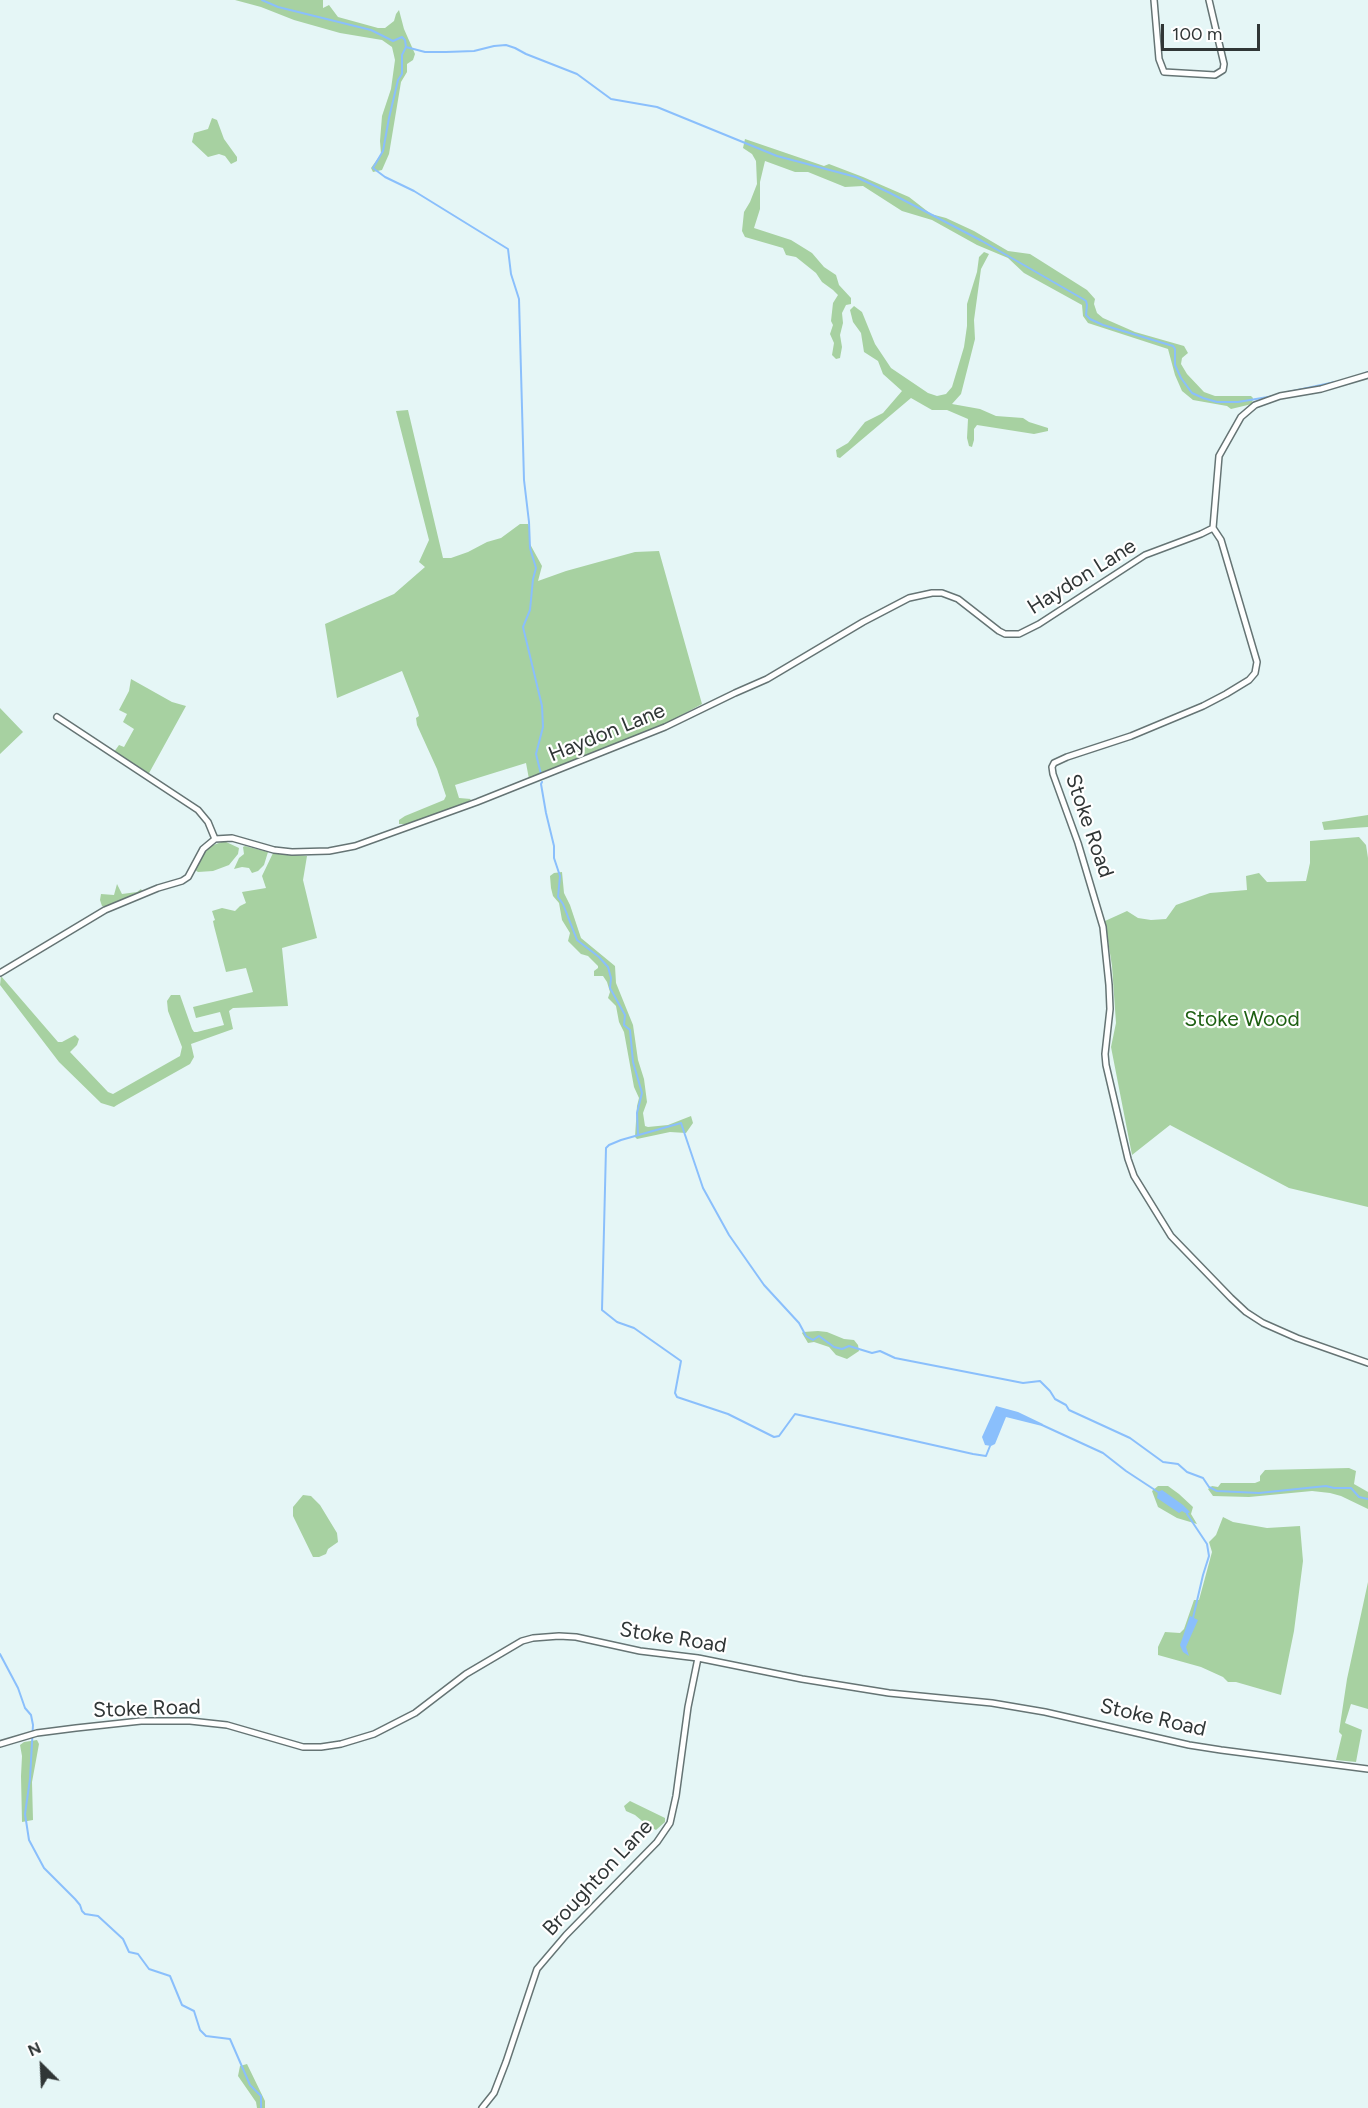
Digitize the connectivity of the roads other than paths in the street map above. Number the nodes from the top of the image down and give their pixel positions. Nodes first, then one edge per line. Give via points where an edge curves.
1 (1154, 0) edge
2 (1209, 0) edge
3 (1368, 375) edge
4 (1213, 528) junction
5 (57, 717) dead end
6 (214, 839) junction
7 (0, 973) edge
8 (1368, 1363) edge
9 (698, 1658) junction
10 (0, 1744) edge
11 (1368, 1769) edge
12 (482, 2108) edge

1 - 2 street via 1159,59 1164,72 1215,75 1223,70 1224,64
3 - 4 street, Stoke Road via 1280,396 1249,408 1217,462
4 - 6 street, Haydon Lane via 1145,555 1019,634 999,631 958,598 942,593 909,598 767,679 665,727 355,846 292,852 232,838
4 - 8 street, Stoke Road via 1221,540 1257,662 1255,673 1203,706 1052,766 1103,927 1110,1009 1105,1054 1109,1083 1134,1176 1171,1236 1231,1298 1263,1323
5 - 6 street via 198,810
6 - 7 street via 182,881 105,910
9 - 10 street, Stoke Road via 576,1637 532,1638 466,1674 393,1726 321,1747 303,1747 227,1725 190,1721 141,1721 37,1733
9 - 11 street, Stoke Road via 889,1693 1046,1712 1200,1746
9 - 12 street, Broughton Lane via 670,1823 657,1842 537,1970 494,2093

